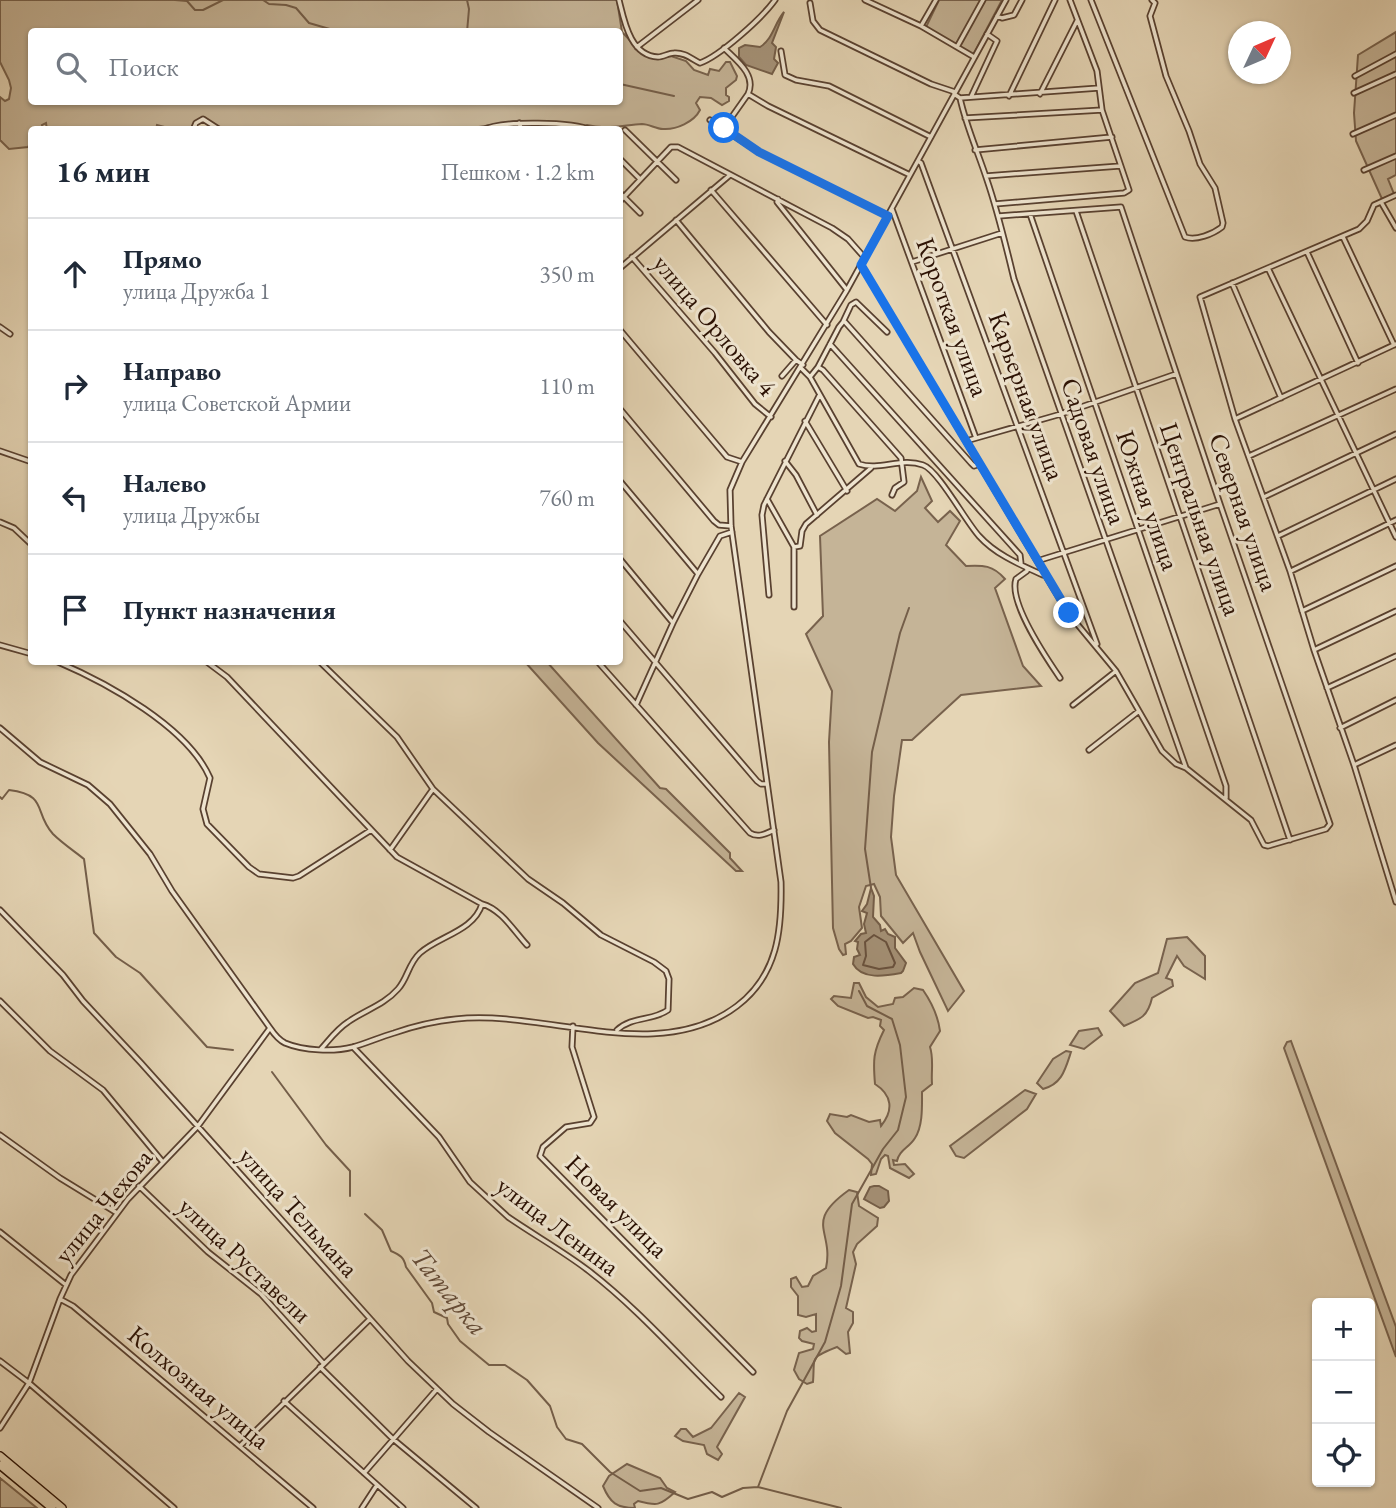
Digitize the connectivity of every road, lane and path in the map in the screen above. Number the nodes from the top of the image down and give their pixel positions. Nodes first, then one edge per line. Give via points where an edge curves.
1 (620, 0) edge
2 (698, 0) edge
3 (864, 0) edge
4 (936, 0) edge
5 (983, 0) edge
6 (1006, 0) edge
7 (1022, 0) edge
8 (1055, 0) edge
9 (1070, 0) edge
10 (1091, 0) edge
11 (771, 1) edge
12 (810, 1) edge
13 (1154, 2) edge
14 (997, 16) junction
15 (1078, 20) junction
16 (921, 26) junction
17 (987, 34) junction
18 (637, 47) junction
19 (957, 47) junction
20 (724, 48) junction
21 (781, 51) dead end
22 (1396, 54) edge
23 (974, 57) junction
24 (1396, 74) edge
25 (1355, 76) dead end
26 (1099, 88) junction
27 (954, 93) junction
28 (1354, 93) dead end
29 (748, 94) junction
30 (1040, 94) junction
31 (1009, 96) junction
32 (971, 97) junction
33 (960, 98) junction
34 (1102, 110) junction
35 (1396, 115) edge
36 (965, 118) junction
37 (710, 120) dead end
38 (519, 123) junction
39 (194, 126) edge
40 (214, 126) edge
41 (502, 126) edge
42 (520, 126) edge
43 (546, 126) edge
44 (724, 128) junction
45 (625, 130) dead end
46 (1353, 134) dead end
47 (931, 137) junction
48 (1112, 137) junction
49 (975, 149) junction
50 (1396, 156) edge
51 (918, 161) junction
52 (623, 162) edge
53 (657, 162) junction
54 (1120, 166) junction
55 (1364, 170) dead end
56 (730, 175) junction
57 (910, 175) junction
58 (986, 176) junction
59 (640, 179) junction
60 (676, 180) dead end
61 (711, 190) junction
62 (1396, 195) edge
63 (624, 197) joint
64 (778, 199) junction
65 (1381, 202) junction
66 (995, 204) junction
67 (892, 209) junction
68 (1076, 211) junction
69 (640, 214) dead end
70 (1030, 214) junction
71 (888, 216) junction
72 (999, 216) junction
73 (676, 220) junction
74 (1396, 228) edge
75 (1002, 233) junction
76 (1343, 237) junction
77 (953, 249) junction
78 (1307, 252) junction
79 (632, 257) junction
80 (864, 258) junction
81 (912, 262) junction
82 (623, 265) edge
83 (861, 265) junction
84 (1268, 268) junction
85 (1232, 283) junction
86 (847, 290) junction
87 (843, 322) junction
88 (827, 325) junction
89 (0, 327) edge
90 (887, 332) dead end
91 (10, 334) dead end
92 (623, 334) edge
93 (830, 344) junction
94 (1395, 344) edge
95 (796, 360) junction
96 (1359, 363) junction
97 (802, 366) junction
98 (818, 367) junction
99 (1176, 374) junction
100 (782, 376) dead end
101 (810, 377) junction
102 (1321, 380) junction
103 (1135, 387) junction
104 (1396, 389) edge
105 (819, 396) junction
106 (1281, 398) junction
107 (1095, 402) junction
108 (623, 413) edge
109 (1061, 414) junction
110 (1339, 416) junction
111 (771, 417) junction
112 (1236, 419) junction
113 (805, 421) junction
114 (1018, 427) junction
115 (1396, 434) edge
116 (976, 438) junction
117 (966, 441) junction
118 (0, 451) edge
119 (1356, 454) junction
120 (1249, 456) junction
121 (28, 461) edge
122 (785, 461) junction
123 (742, 462) junction
124 (900, 463) junction
125 (980, 464) junction
126 (872, 468) junction
127 (1396, 479) edge
128 (623, 485) edge
129 (1374, 490) junction
130 (847, 491) junction
131 (892, 495) dead end
132 (1264, 497) junction
133 (767, 499) junction
134 (1220, 504) junction
135 (817, 515) junction
136 (1180, 517) junction
137 (1396, 520) edge
138 (0, 522) edge
139 (1389, 523) junction
140 (719, 525) junction
141 (731, 526) junction
142 (1138, 530) junction
143 (732, 531) junction
144 (720, 536) junction
145 (1278, 536) junction
146 (1396, 537) edge
147 (1105, 539) junction
148 (28, 540) edge
149 (793, 547) junction
150 (1065, 552) junction
151 (1037, 561) junction
152 (623, 563) edge
153 (1021, 564) junction
154 (1396, 566) edge
155 (1027, 568) junction
156 (1290, 571) junction
157 (698, 574) junction
158 (1045, 576) junction
159 (769, 595) dead end
160 (794, 607) dead end
161 (1302, 611) junction
162 (1396, 611) edge
163 (673, 623) junction
164 (623, 625) edge
165 (0, 645) edge
166 (1098, 647) junction
167 (1314, 650) junction
168 (28, 653) edge
169 (1396, 656) edge
170 (655, 662) junction
171 (65, 665) edge
172 (211, 665) edge
173 (323, 665) edge
174 (601, 665) edge
175 (1116, 671) junction
176 (1060, 678) dead end
177 (1326, 688) junction
178 (1396, 700) edge
179 (636, 705) junction
180 (1073, 705) dead end
181 (1139, 711) junction
182 (1340, 727) junction
183 (0, 728) edge
184 (1396, 745) edge
185 (1089, 750) dead end
186 (1354, 765) junction
187 (1186, 768) junction
188 (767, 784) junction
189 (433, 789) junction
190 (1226, 798) junction
191 (371, 830) junction
192 (774, 830) junction
193 (1290, 840) junction
194 (390, 850) junction
195 (1396, 879) edge
196 (1390, 882) junction
197 (1396, 902) edge
198 (482, 904) junction
199 (0, 911) edge
200 (527, 945) dead end
201 (0, 1001) edge
202 (573, 1027) junction
203 (270, 1028) junction
204 (616, 1031) junction
205 (353, 1047) junction
206 (321, 1049) junction
207 (198, 1126) junction
208 (0, 1135) edge
209 (163, 1161) junction
210 (139, 1186) junction
211 (117, 1213) junction
212 (0, 1232) edge
213 (66, 1284) junction
214 (60, 1299) junction
215 (370, 1319) junction
216 (0, 1361) edge
217 (322, 1365) junction
218 (753, 1372) dead end
219 (29, 1383) junction
220 (437, 1389) junction
221 (721, 1397) dead end
222 (284, 1401) junction
223 (0, 1428) edge
224 (393, 1439) junction
225 (240, 1446) junction
226 (1, 1459) edge
227 (364, 1473) junction
228 (377, 1485) junction
229 (52, 1508) edge
230 (62, 1508) edge
231 (174, 1508) edge
232 (313, 1508) edge
233 (362, 1508) edge
234 (403, 1508) edge
235 (476, 1508) edge
236 (598, 1508) edge

1 - 18 street
2 - 18 street
3 - 16 street
4 - 16 street
5 - 19 street
6 - 14 street
7 - 14 street via 1014,15
8 - 31 street
9 - 15 street
10 - 13 street via 1185,237 1192,239 1216,232 1223,223 1215,188 1199,164 1166,76 1150,16
11 - 20 street
12 - 27 street via 813,21 820,30
14 - 17 street
15 - 26 street
15 - 30 street
16 - 19 street
17 - 23 street
17 - 32 street via 997,41
18 - 20 street via 659,57 684,54 700,63
19 - 23 street
20 - 29 street via 749,75
21 - 47 street via 785,75 829,86
22 - 25 street
23 - 27 street
24 - 28 street
26 - 30 street
26 - 34 street
27 - 33 street
27 - 47 street
29 - 44 street
29 - 57 street
30 - 31 street
31 - 32 street
32 - 33 street
33 - 36 street, Садовая улица
34 - 36 street
34 - 48 street
35 - 46 street
36 - 49 street, Садовая улица
37 - 44 street
38 - 41 street
38 - 42 street
38 - 43 street
39 - 40 street via 203,119
44 - 71 street via 759,152
45 - 53 street
47 - 51 street
48 - 49 street
48 - 54 street
49 - 58 street, Садовая улица
50 - 55 street
51 - 57 street
51 - 77 street, Карьерная улица
52 - 59 street
53 - 56 street via 671,147 678,147
53 - 59 street
53 - 60 street
54 - 58 street
54 - 66 street via 1129,190 1124,193
56 - 61 street
56 - 64 street
57 - 67 street
58 - 66 street, Садовая улица
59 - 63 street
61 - 73 street
61 - 88 street
62 - 65 street
63 - 69 street
64 - 80 street via 832,228
64 - 86 street
65 - 74 street
65 - 76 street via 1374,205 1364,225
66 - 72 street, Садовая улица
67 - 71 street
67 - 81 street, Короткая улица
68 - 70 street, Северная улица
68 - 99 street, Северная улица via 1121,207
68 - 103 street, Центральная улица
70 - 72 street, Северная улица
70 - 107 street, Южная улица
71 - 80 street
72 - 75 street, Садовая улица
73 - 79 street
73 - 95 street
75 - 77 street
75 - 109 street, Садовая улица
76 - 78 street
76 - 94 street
77 - 81 street
77 - 114 street, Карьерная улица
78 - 84 street
78 - 96 street
79 - 82 street
79 - 111 street, улица Орловка 4 via 755,404
80 - 83 street
81 - 116 street, Короткая улица
83 - 86 street
83 - 117 street
84 - 85 street
84 - 102 street
85 - 106 street
85 - 112 street via 1200,297
86 - 88 street
87 - 90 street via 856,302
87 - 93 street
87 - 125 street via 971,463
88 - 97 street
89 - 91 street
92 - 123 street via 727,457
93 - 98 street
93 - 153 street via 1020,555
94 - 96 street
95 - 97 street
95 - 100 street
96 - 102 street
97 - 101 street
97 - 111 street
98 - 101 street
98 - 124 street via 901,458
99 - 103 street
99 - 134 street, Северная улица
101 - 105 street
102 - 106 street
102 - 110 street
103 - 107 street
103 - 136 street, Центральная улица
104 - 110 street
105 - 113 street
105 - 126 street via 859,464
106 - 112 street
107 - 109 street
107 - 142 street, Южная улица
108 - 140 street
109 - 114 street
109 - 147 street, Садовая улица
110 - 119 street
110 - 120 street
111 - 123 street
112 - 120 street
113 - 122 street
113 - 130 street
114 - 116 street
114 - 150 street, Карьерная улица
115 - 119 street
116 - 117 street
117 - 125 street
118 - 121 street
119 - 129 street
119 - 132 street
120 - 132 street
122 - 133 street
122 - 135 street
123 - 141 street via 730,490
124 - 126 street
124 - 131 street via 904,482
124 - 153 street via 924,465 934,473 978,536
125 - 151 street
126 - 130 street
127 - 129 street
128 - 157 street
129 - 139 street
129 - 145 street
130 - 135 street
132 - 145 street
133 - 149 street
133 - 159 street via 762,516
134 - 136 street
134 - 193 street, Северная улица via 1331,824
135 - 149 street via 803,528 800,546
136 - 142 street
136 - 193 street, Центральная улица
137 - 139 street
138 - 148 street
139 - 146 street
139 - 156 street
140 - 141 street
140 - 144 street
141 - 143 street
142 - 147 street
142 - 190 street, Южная улица via 1226,786
143 - 144 street
143 - 188 street
144 - 157 street
145 - 156 street
147 - 150 street
147 - 187 street, Садовая улица
149 - 160 street
150 - 151 street
150 - 166 street, Карьерная улица
151 - 158 street
152 - 163 street
153 - 155 street
154 - 161 street
155 - 158 street
155 - 176 street via 1016,579 1015,590 1032,639
156 - 161 street
157 - 163 street
158 - 166 street
161 - 167 street
162 - 167 street
163 - 170 street
164 - 170 street
165 - 168 street
166 - 175 street
167 - 177 street
169 - 177 street
170 - 179 street
170 - 188 street via 757,781
171 - 191 street via 104,683 172,728 210,778 203,809 207,824 253,871 293,878
172 - 191 street
173 - 189 street via 397,737
174 - 179 street
175 - 180 street
175 - 181 street
177 - 182 street
178 - 182 street
179 - 192 street via 750,832 762,835
181 - 185 street
181 - 187 street via 1162,751
182 - 186 street
183 - 203 street via 40,761 88,785 110,804
184 - 186 street
186 - 196 street
187 - 190 street
188 - 192 street
189 - 194 street
189 - 204 street via 528,879 601,934 668,974 668,1010 632,1020
190 - 193 street, Северная улица via 1251,820 1264,845
191 - 194 street
192 - 204 street via 782,915 769,970 744,1000 705,1024 667,1033
194 - 198 street
195 - 196 street
196 - 197 street
198 - 200 street via 493,908
198 - 206 street via 461,929 417,955 404,981 386,1000 340,1028
199 - 207 street, улица Тельмана
201 - 209 street via 50,1051 103,1090
202 - 204 street
202 - 205 street via 453,1019
202 - 218 street, Новая улица via 572,1047 594,1118 590,1123 566,1127 543,1147 540,1156
203 - 206 street via 284,1043
203 - 207 street, улица Чехова
205 - 206 street
205 - 221 street, улица Ленина via 439,1137 470,1182 496,1207 607,1285
207 - 209 street, улица Чехова
207 - 215 street, улица Тельмана
208 - 211 street
209 - 210 street, улица Чехова
210 - 211 street, улица Чехова
210 - 217 street, улица Руставели via 208,1252 261,1294
211 - 213 street, улица Чехова
212 - 213 street
213 - 214 street, улица Чехова
214 - 219 street, улица Чехова
214 - 225 street, Колхозная улица
215 - 217 street
215 - 220 street, улица Тельмана
216 - 219 street
217 - 222 street
217 - 224 street, улица Руставели
219 - 223 street, улица Чехова
219 - 231 street
220 - 224 street
220 - 236 street, улица Тельмана via 489,1432
222 - 225 street
222 - 227 street
224 - 227 street
224 - 235 street
225 - 232 street, Колхозная улица
226 - 229 highway
226 - 230 highway
227 - 228 street
228 - 233 street
228 - 234 street

